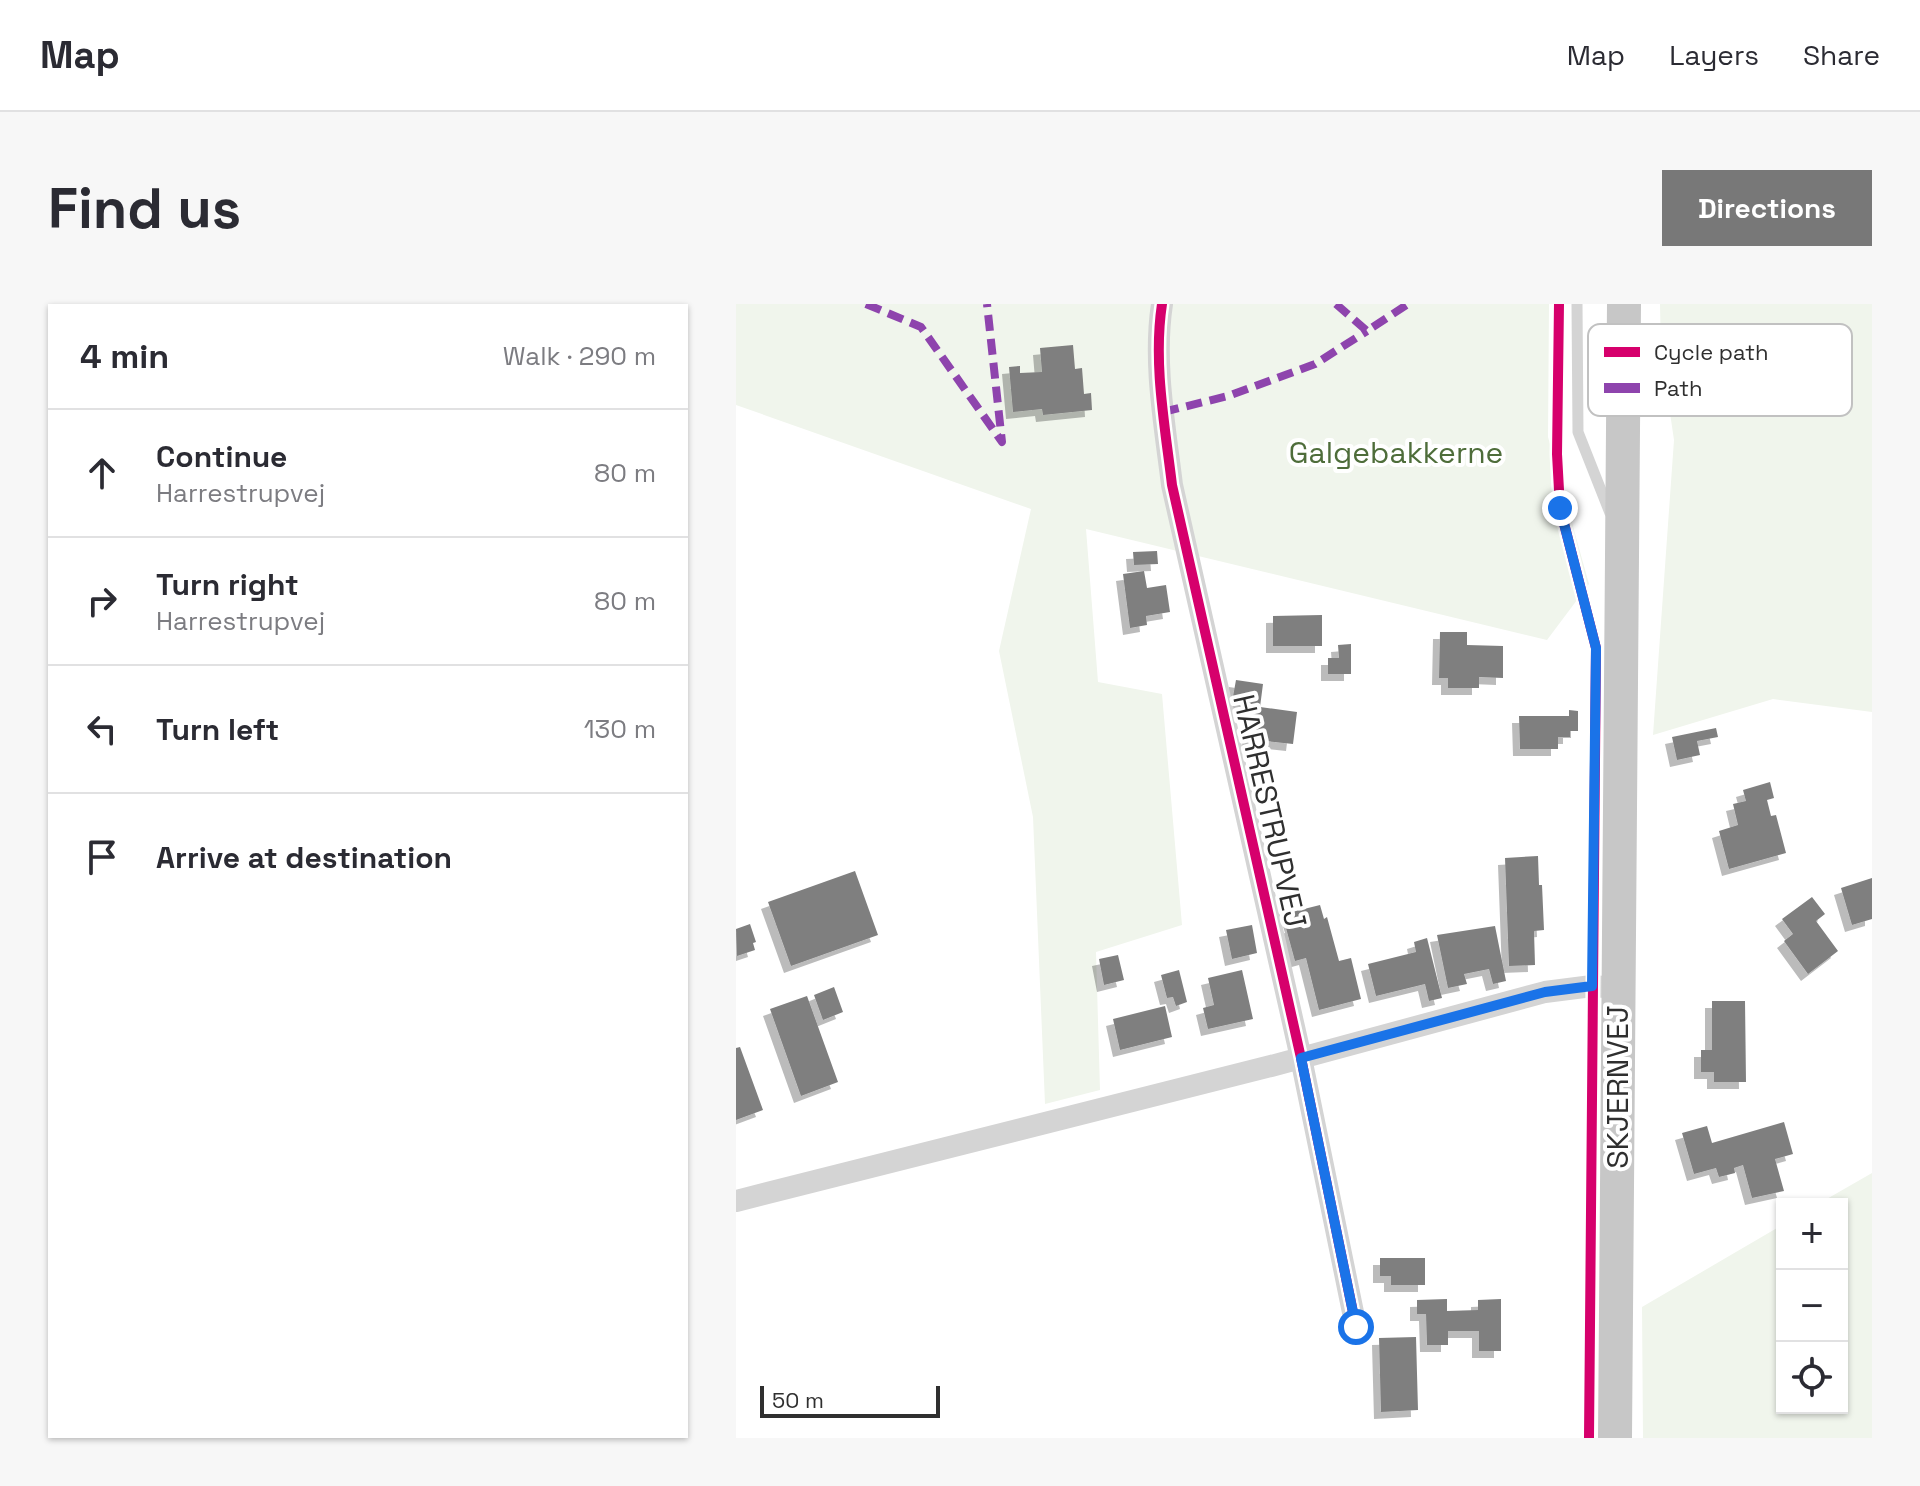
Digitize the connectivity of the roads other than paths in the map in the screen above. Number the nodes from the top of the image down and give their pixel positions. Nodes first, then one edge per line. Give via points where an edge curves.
1 (1162, 304) edge
2 (1577, 304) edge
3 (1624, 304) edge
4 (1624, 324) edge
5 (1623, 416) edge
6 (1622, 543) junction
7 (1618, 988) junction
8 (1301, 1058) junction
9 (736, 1201) edge
10 (1356, 1327) dead end
11 (1615, 1438) edge

1 - 8 street, HARRESTRUPVEJ via 1162,401 1172,485
2 - 6 lane via 1578,432
3 - 4 main road, SKJERNVEJ
5 - 6 main road, SKJERNVEJ
6 - 7 main road, SKJERNVEJ
7 - 8 street via 1545,992
7 - 11 main road, SKJERNVEJ
8 - 9 street
8 - 10 street, HARRESTRUPVEJ

